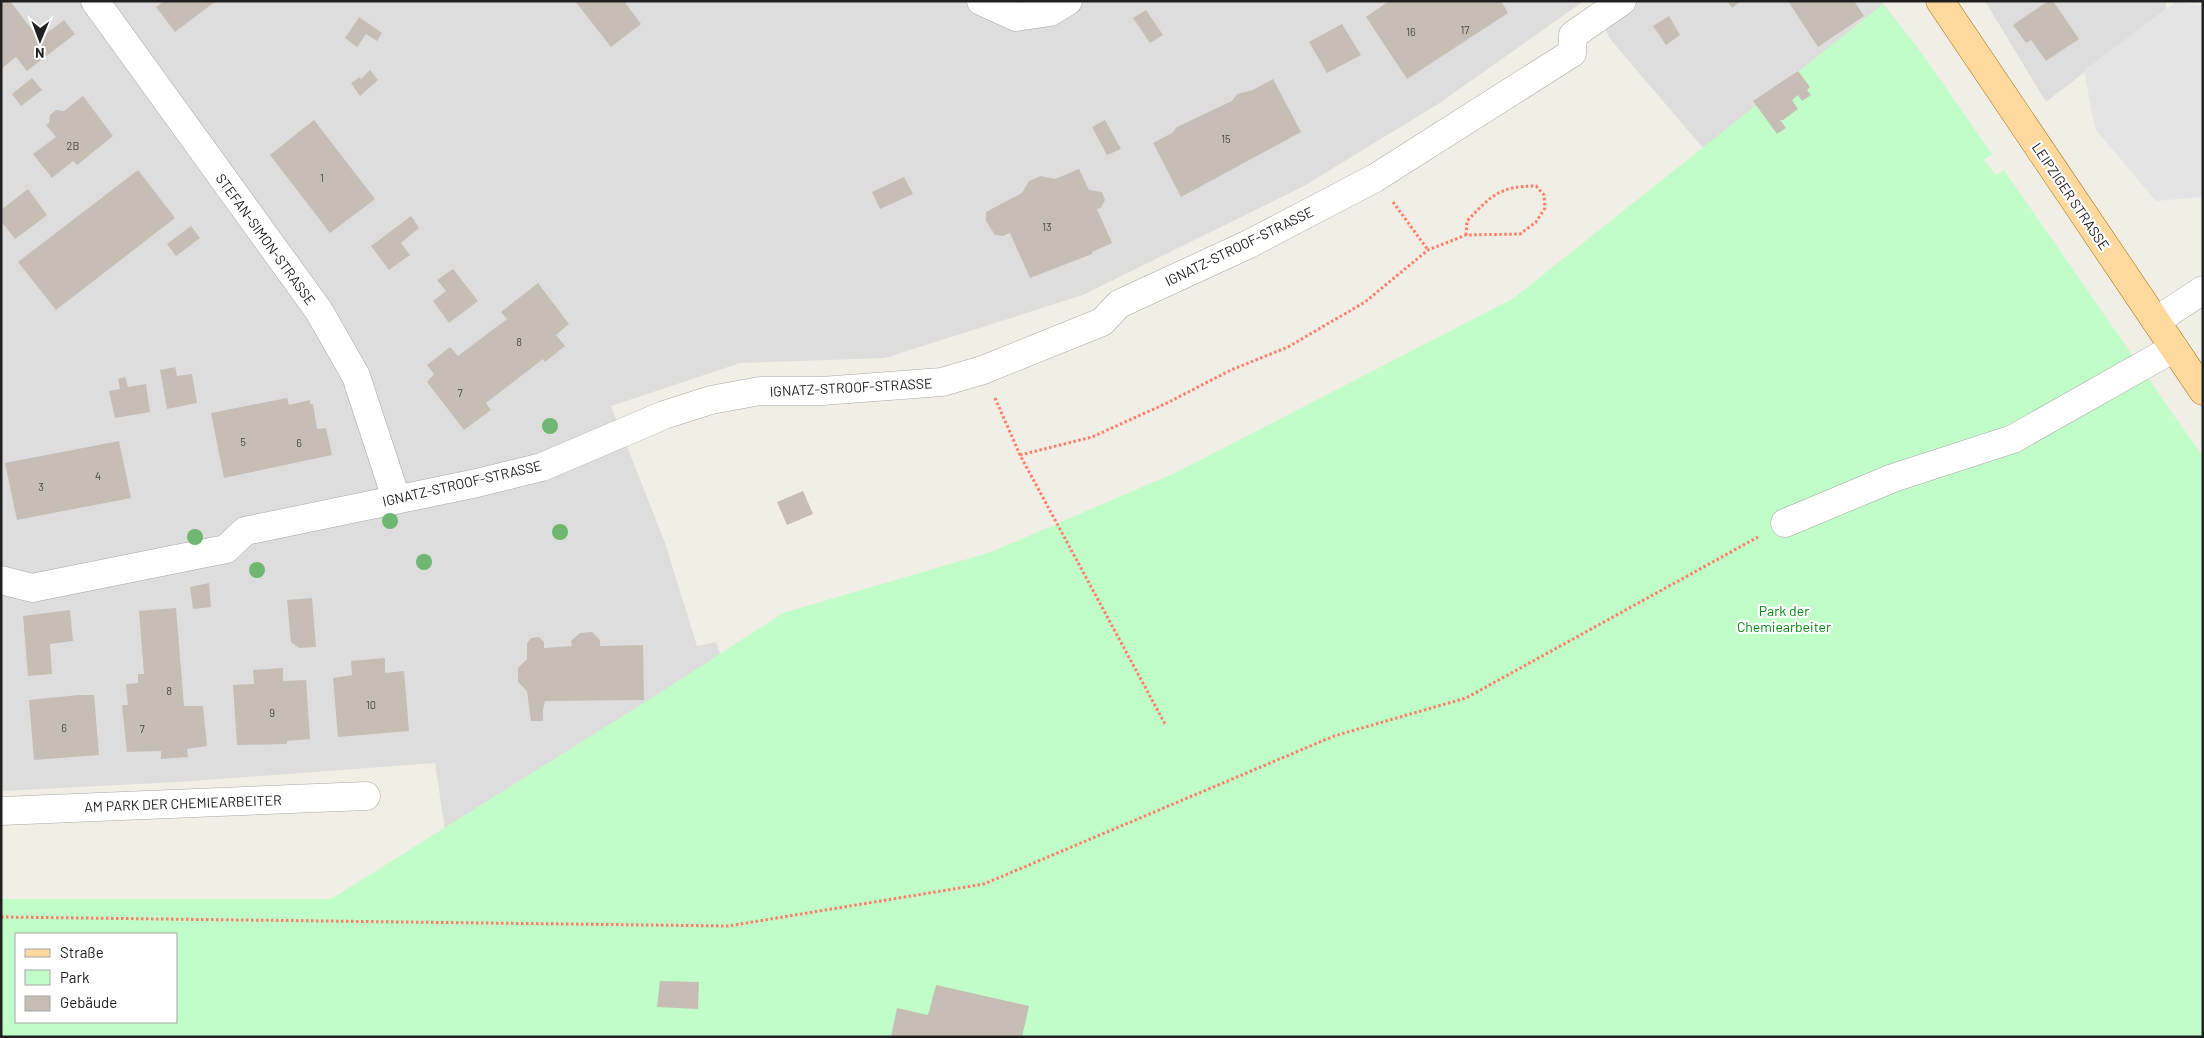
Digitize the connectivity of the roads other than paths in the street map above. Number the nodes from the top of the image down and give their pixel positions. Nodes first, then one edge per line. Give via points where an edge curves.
1 (95, 1) edge
2 (981, 1) edge
3 (1068, 1) edge
4 (1622, 1) edge
5 (1940, 1) edge
6 (2203, 290) edge
7 (2156, 321) junction
8 (2174, 348) junction
9 (2203, 391) edge
10 (396, 498) junction
11 (1785, 523) road end
12 (1, 580) edge
13 (366, 796) dead end
14 (1, 811) edge

1 - 10 street, STEFAN-SIMON-STRASSE via 319,311 356,376
2 - 3 street via 1016,17 1050,12
4 - 10 street, IGNATZ-STROOF-STRASSE via 1573,35 1572,53 1375,178 1249,244 1119,304 1102,322 983,370 942,382 822,391 760,391 711,400 664,415 542,467
5 - 7 main road, LEIPZIGER STRASSE
6 - 7 street
7 - 8 main road, LEIPZIGER STRASSE
8 - 9 main road, LEIPZIGER STRASSE
8 - 11 street via 2013,439 1893,478
10 - 12 street, IGNATZ-STROOF-STRASSE via 245,531 226,549 32,588
13 - 14 street, AM PARK DER CHEMIEARBEITER

